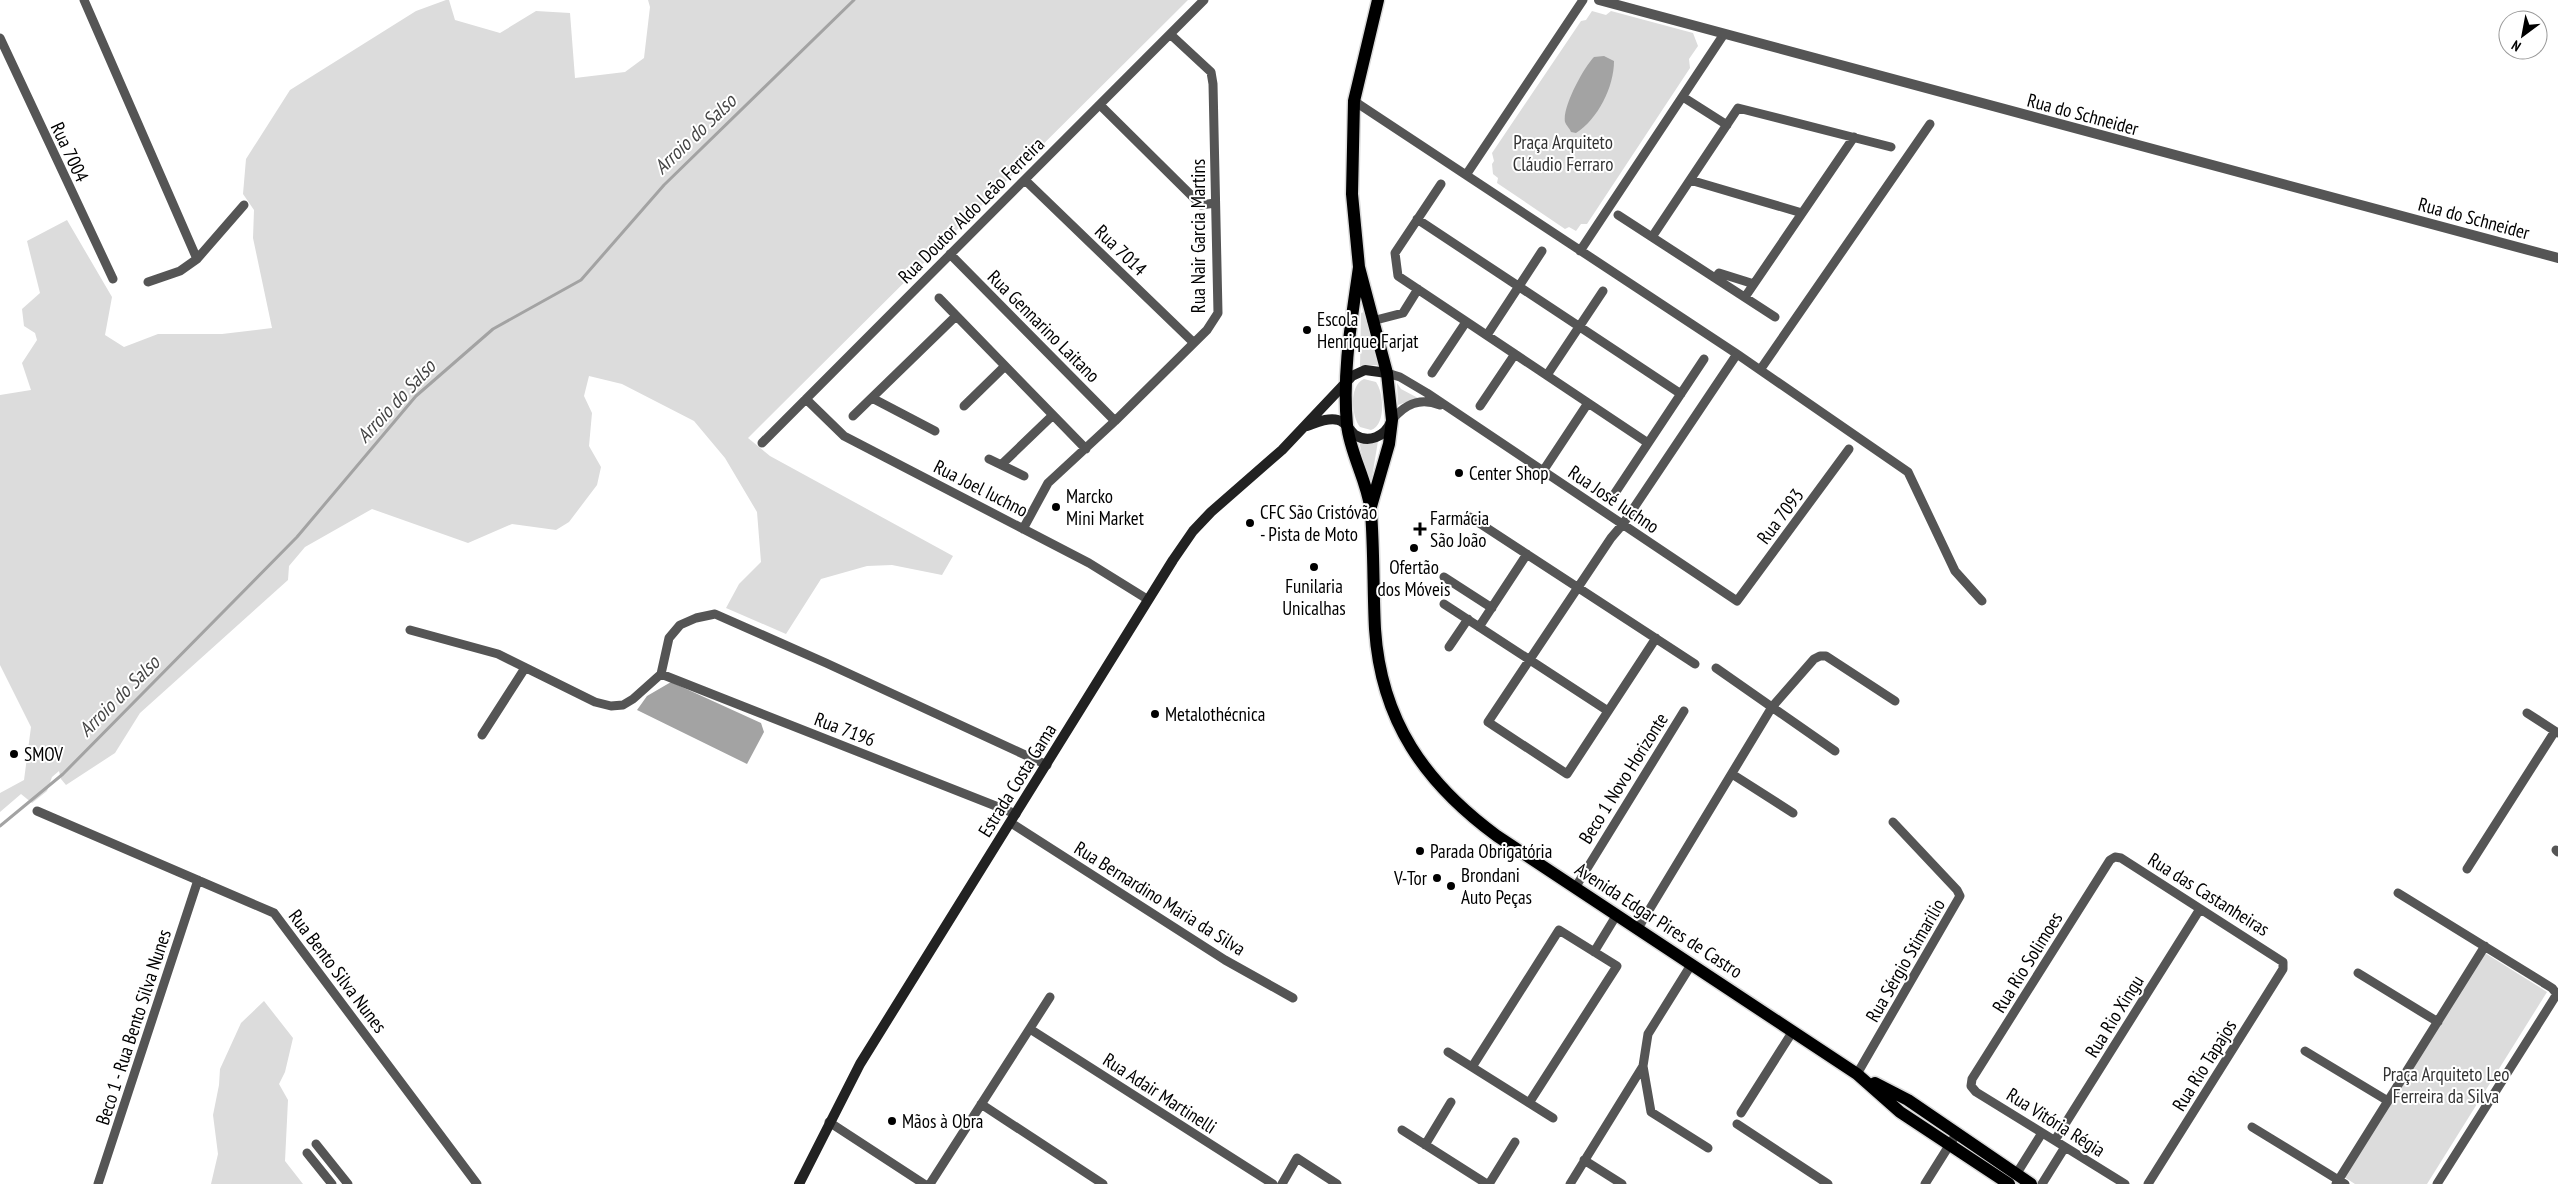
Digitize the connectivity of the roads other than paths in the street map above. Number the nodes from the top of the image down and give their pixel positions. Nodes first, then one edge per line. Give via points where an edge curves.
1 (84, 0) edge
2 (1204, 0) edge
3 (1378, 0) edge
4 (1583, 0) edge
5 (1599, 0) edge
6 (1170, 34) junction
7 (1724, 34) junction
8 (0, 38) edge
9 (1683, 97) junction
10 (1354, 101) junction
11 (1100, 104) junction
12 (1930, 124) dead end
13 (1727, 125) junction
14 (1854, 137) junction
15 (1891, 147) dead end
16 (1466, 175) junction
17 (1024, 180) junction
18 (1690, 180) junction
19 (1441, 184) dead end
20 (1215, 204) junction
21 (244, 205) dead end
22 (1802, 213) junction
23 (1618, 216) dead end
24 (1418, 219) junction
25 (1652, 237) junction
26 (1542, 251) dead end
27 (1580, 251) junction
28 (950, 254) junction
29 (2558, 258) edge
30 (198, 259) junction
31 (1359, 267) junction
32 (1715, 278) junction
33 (113, 279) dead end
34 (148, 282) dead end
35 (1754, 284) junction
36 (1520, 286) junction
37 (1418, 289) junction
38 (1603, 291) dead end
39 (1745, 297) junction
40 (939, 298) dead end
41 (956, 316) junction
42 (1775, 317) dead end
43 (1372, 320) junction
44 (1466, 322) junction
45 (1580, 326) junction
46 (1487, 335) junction
47 (1194, 344) junction
48 (1515, 354) junction
49 (1737, 354) junction
50 (1704, 359) dead end
51 (1006, 366) junction
52 (1760, 370) junction
53 (1387, 373) junction
54 (1432, 373) dead end
55 (1547, 375) junction
56 (1345, 383) junction
57 (1681, 394) junction
58 (872, 398) junction
59 (806, 399) junction
60 (1588, 403) junction
61 (964, 406) dead end
62 (1480, 406) dead end
63 (1448, 408) junction
64 (853, 416) dead end
65 (1053, 416) junction
66 (1392, 420) junction
67 (1115, 421) junction
68 (1306, 426) junction
69 (1347, 426) junction
70 (934, 431) dead end
71 (762, 443) dead end
72 (1648, 443) junction
73 (1086, 449) junction
74 (1849, 449) dead end
75 (989, 458) dead end
76 (1001, 465) junction
77 (1543, 471) junction
78 (1024, 476) dead end
79 (1613, 496) dead end
80 (1370, 510) junction
81 (1470, 517) dead end
82 (1623, 524) junction
83 (1023, 528) junction
84 (1527, 554) junction
85 (1444, 577) dead end
86 (1578, 588) junction
87 (1147, 599) junction
88 (1737, 601) joint
89 (1982, 601) dead end
90 (1444, 604) dead end
91 (1492, 608) junction
92 (1468, 619) junction
93 (1479, 627) junction
94 (410, 630) dead end
95 (1656, 638) junction
96 (1449, 647) dead end
97 (1530, 660) junction
98 (1694, 664) dead end
99 (525, 668) junction
100 (1716, 668) dead end
101 (661, 674) junction
102 (1895, 701) dead end
103 (1772, 707) junction
104 (1608, 711) junction
105 (1684, 711) dead end
106 (2527, 713) dead end
107 (2556, 732) edge
108 (482, 735) dead end
109 (1835, 750) dead end
110 (1046, 765) junction
111 (1732, 774) junction
112 (37, 811) dead end
113 (1793, 813) dead end
114 (1014, 818) junction
115 (1894, 822) dead end
116 (2115, 857) joint
117 (2467, 869) dead end
118 (198, 880) junction
119 (1574, 888) junction
120 (2398, 893) dead end
121 (2200, 908) junction
122 (1616, 916) junction
123 (1637, 930) junction
124 (2485, 946) junction
125 (1594, 952) junction
126 (2283, 962) joint
127 (1691, 965) junction
128 (2358, 973) dead end
129 (1050, 997) dead end
130 (1293, 998) dead end
131 (2438, 1022) junction
132 (1030, 1029) junction
133 (1793, 1031) junction
134 (2305, 1051) dead end
135 (1448, 1052) dead end
136 (1643, 1066) junction
137 (1472, 1067) junction
138 (1857, 1074) junction
139 (1971, 1086) joint
140 (2388, 1101) junction
141 (1451, 1102) dead end
142 (1529, 1103) junction
143 (981, 1104) junction
144 (1741, 1112) dead end
145 (1553, 1118) dead end
146 (829, 1122) junction
147 (1737, 1124) dead end
148 (2252, 1127) dead end
149 (1402, 1130) dead end
150 (1958, 1133) junction
151 (2042, 1133) junction
152 (2055, 1140) junction
153 (1515, 1142) dead end
154 (316, 1144) dead end
155 (1425, 1145) junction
156 (1950, 1145) junction
157 (2065, 1147) junction
158 (1708, 1148) dead end
159 (307, 1153) dead end
160 (1584, 1160) junction
161 (2017, 1173) junction
162 (1814, 1180) edge
163 (2340, 1183) edge
164 (98, 1184) edge
165 (332, 1184) edge
166 (348, 1184) edge
167 (477, 1184) edge
168 (799, 1184) edge
169 (924, 1184) edge
170 (930, 1184) edge
171 (1104, 1184) edge
172 (1273, 1184) edge
173 (1282, 1184) edge
174 (1338, 1184) edge
175 (1488, 1184) edge
176 (1570, 1184) edge
177 (1622, 1184) edge
178 (1828, 1184) edge
179 (1925, 1184) edge
180 (2009, 1184) edge
181 (2031, 1184) edge
182 (2042, 1184) edge
183 (2125, 1184) edge
184 (2148, 1184) edge
185 (2438, 1184) edge

1 - 30 street
2 - 6 street, Rua Doutor Aldo Leão Ferreira
3 - 10 main road, Avenida Edgar Pires de Castro
4 - 16 street
5 - 7 street, Rua do Schneider
6 - 11 street, Rua Doutor Aldo Leão Ferreira
6 - 20 street, Rua Nair Garcia Martins via 1211,72
7 - 9 street
7 - 29 street, Rua do Schneider
8 - 33 street, Rua 7004
9 - 13 street
9 - 27 street
10 - 16 street
10 - 31 main road, Avenida Edgar Pires de Castro via 1352,194
11 - 17 street, Rua Doutor Aldo Leão Ferreira
11 - 20 street via 1201,205
12 - 52 street
13 - 14 street via 1738,108
13 - 18 street
14 - 15 street
14 - 22 street
16 - 27 street
17 - 28 street, Rua Doutor Aldo Leão Ferreira
17 - 47 street, Rua 7014
18 - 22 street
18 - 25 street
19 - 24 street
20 - 47 street, Rua Nair Garcia Martins via 1218,313
21 - 30 street
22 - 35 street
23 - 25 street
24 - 36 street
24 - 37 street via 1394,253 1398,276
25 - 32 street
26 - 36 street
27 - 49 street
28 - 59 street, Rua Doutor Aldo Leão Ferreira
28 - 67 street, Rua Gennarino Laitano
30 - 34 street via 180,271
31 - 43 main road, Avenida Edgar Pires de Castro
31 - 56 main road, Avenida Edgar Pires de Castro
32 - 35 street via 1718,273
32 - 39 street
35 - 39 street
36 - 45 street
36 - 46 street
37 - 43 street via 1403,313
37 - 44 street
38 - 45 street
39 - 42 street
40 - 41 street
41 - 51 street
41 - 58 street
43 - 53 main road, Avenida Edgar Pires de Castro
44 - 46 street
44 - 54 street
45 - 55 street
45 - 57 street
46 - 48 street
47 - 67 street, Rua Nair Garcia Martins
48 - 55 street
48 - 62 street
49 - 52 street
49 - 82 street
50 - 57 street
51 - 61 street
51 - 65 street
52 - 89 street via 1908,472 1955,571
53 - 56 main road via 1364,370
53 - 63 street, Rua José Iuchno via 1408,382
53 - 66 main road, Avenida Edgar Pires de Castro
55 - 60 street
56 - 68 main road, Estrada Costa Gama
56 - 69 main road, Avenida Edgar Pires de Castro
57 - 72 street
58 - 64 street
58 - 70 street
59 - 71 street, Rua Doutor Aldo Leão Ferreira
59 - 83 street, Rua Joel Iuchno via 844,436
60 - 72 street
60 - 77 street
63 - 66 street, Rua José Iuchno via 1422,401 1401,409
63 - 77 street, Rua José Iuchno
65 - 73 street
65 - 76 street
66 - 69 main road via 1385,432 1371,438 1357,436
66 - 80 main road, Avenida Edgar Pires de Castro via 1389,444
67 - 73 street, Rua Nair Garcia Martins
68 - 69 main road, Estrada Costa Gama via 1333,419
68 - 87 main road, Estrada Costa Gama via 1199,524
69 - 80 main road, Avenida Edgar Pires de Castro
72 - 79 street
73 - 83 street, Rua Nair Garcia Martins via 1048,482
74 - 88 street, Rua 7093
75 - 76 street
76 - 78 street
77 - 82 street, Rua José Iuchno
80 - 119 main road, Avenida Edgar Pires de Castro via 1375,631 1382,675 1390,702 1413,752 1446,793 1471,817
81 - 84 street
82 - 86 street
82 - 88 street, Rua José Iuchno
83 - 87 street, Rua Joel Iuchno
84 - 86 street
84 - 91 street
85 - 91 street
86 - 95 street
86 - 97 street
87 - 110 main road, Estrada Costa Gama
90 - 92 street
91 - 93 street
92 - 93 street
92 - 96 street
93 - 97 street
94 - 99 street via 481,648
95 - 98 street
95 - 104 street
97 - 104 street
97 - 104 street via 1488,722 1559,769 1567,774
99 - 101 street via 611,706 633,700
99 - 108 street
100 - 103 street
101 - 110 street via 669,638 680,625 714,614 826,662
101 - 114 street, Rua 7196
102 - 103 street via 1826,656 1820,656
103 - 109 street
103 - 111 street
105 - 119 street, Beco 1 Novo Horizonte
106 - 107 street
107 - 117 street
110 - 114 main road, Estrada Costa Gama
111 - 113 street
111 - 123 street
112 - 118 street, Rua Bento Silva Nunes
114 - 130 street, Rua Bernardino Maria da Silva via 1225,960
114 - 146 main road, Estrada Costa Gama via 860,1064
115 - 138 street, Rua Sérgio Stimarilio via 1960,896
116 - 121 street, Rua das Castanheiras
116 - 139 street, Rua Rio Solimoes via 2110,860 1972,1079
118 - 164 street, Beco 1 - Rua Bento Silva Nunes
118 - 167 street, Rua Bento Silva Nunes via 274,913
119 - 122 main road, Avenida Edgar Pires de Castro
120 - 124 street
121 - 126 street, Rua das Castanheiras
121 - 152 street, Rua Rio Xingu
122 - 123 main road, Avenida Edgar Pires de Castro
122 - 125 street
123 - 127 main road, Avenida Edgar Pires de Castro
124 - 131 street
124 - 185 street via 2557,994
125 - 137 street via 1559,930
125 - 142 street via 1617,966
126 - 184 street, Rua Rio Tapajos via 2283,968
127 - 133 main road, Avenida Edgar Pires de Castro
127 - 136 street via 1648,1034
128 - 131 street
129 - 132 street
131 - 140 street
132 - 143 street
132 - 172 street, Rua Adair Martinelli
133 - 138 main road, Avenida Edgar Pires de Castro
133 - 144 street
134 - 140 street
135 - 137 street
136 - 158 street via 1651,1112
136 - 160 street
137 - 142 street
138 - 150 main road, Avenida Edgar Pires de Castro via 1908,1100
138 - 156 main road, Avenida Edgar Pires de Castro via 1900,1112
139 - 151 street, Rua Vitória Régia
140 - 163 street
141 - 155 street
142 - 145 street
143 - 170 street
143 - 171 street
146 - 168 main road, Estrada Costa Gama
146 - 169 street
147 - 162 street
148 - 163 street
149 - 155 street
150 - 156 street
150 - 161 main road, Avenida Edgar Pires de Castro
151 - 152 street, Rua Vitória Régia
151 - 161 street
152 - 157 street, Rua Vitória Régia
153 - 175 street
154 - 166 street
155 - 175 street
156 - 179 street
156 - 180 main road, Avenida Edgar Pires de Castro
157 - 182 street
157 - 183 street, Rua Vitória Régia
159 - 165 street
160 - 176 street
160 - 177 street
161 - 181 main road, Avenida Edgar Pires de Castro
162 - 178 street
173 - 174 street via 1297,1158

